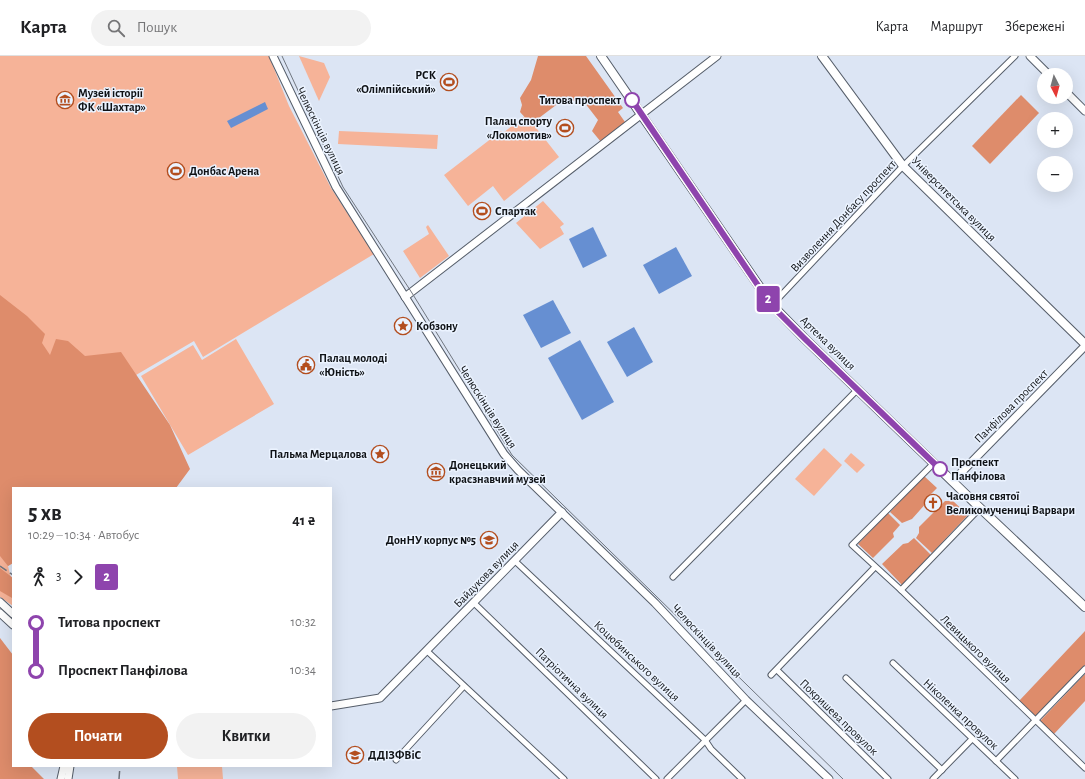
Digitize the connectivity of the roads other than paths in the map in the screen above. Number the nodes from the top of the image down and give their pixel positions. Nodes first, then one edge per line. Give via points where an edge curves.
1 (273, 56) edge
2 (601, 56) edge
3 (717, 56) edge
4 (822, 56) edge
5 (1014, 56) edge
6 (1030, 56) edge
7 (1042, 68) edge
8 (1073, 99) edge
9 (1085, 110) edge
10 (642, 114) junction
11 (903, 166) junction
12 (406, 298) junction
13 (772, 306) junction
14 (1085, 345) edge
15 (858, 389) junction
16 (934, 463) junction
17 (953, 481) junction
18 (980, 508) junction
19 (562, 512) junction
20 (515, 561) junction
21 (875, 567) junction
22 (673, 576) dead end
23 (901, 590) junction
24 (0, 602) edge
25 (474, 603) junction
26 (1085, 607) edge
27 (0, 613) edge
28 (12, 613) edge
29 (12, 624) edge
30 (427, 651) junction
31 (893, 663) dead end
32 (1085, 669) edge
33 (777, 670) junction
34 (771, 675) dead end
35 (846, 678) dead end
36 (464, 686) junction
37 (746, 700) junction
38 (332, 706) edge
39 (1035, 721) junction
40 (972, 739) junction
41 (705, 740) junction
42 (396, 760) dead end
43 (996, 761) junction
44 (64, 767) edge
45 (70, 767) edge
46 (1085, 768) edge
47 (942, 770) junction
48 (61, 779) edge
49 (68, 779) edge
50 (564, 779) edge
51 (656, 779) edge
52 (667, 779) edge
53 (742, 779) edge
54 (829, 779) edge
55 (888, 779) edge
56 (933, 779) edge
57 (1015, 779) edge

1 - 12 main road, Челюскінців вулиця via 336,187
2 - 10 main road, Артема вулиця
3 - 10 main road
4 - 11 main road, Університетська вулиця
5 - 11 street, Визволення Донбасу проспект
6 - 7 main road
8 - 9 main road
10 - 12 main road
10 - 13 main road, Артема вулиця
11 - 13 street, Визволення Донбасу проспект
11 - 14 main road, Університетська вулиця
12 - 19 main road, Челюскінців вулиця via 504,454
13 - 15 main road, Артема вулиця
14 - 17 main road, Панфілова проспект
15 - 16 main road, Артема вулиця
15 - 22 street
16 - 17 main road, Артема вулиця
16 - 21 street, Левицького вулиця via 852,545
17 - 18 main road, Артема вулиця
18 - 23 street
18 - 26 main road, Артема вулиця
19 - 20 main road, Байдукова вулиця
19 - 37 main road, Челюскінців вулиця via 655,603
20 - 25 main road, Байдукова вулиця
20 - 41 street, Коцюбинського вулиця
21 - 23 street, Левицького вулиця
21 - 33 street
23 - 39 street, Левицького вулиця
24 - 28 main road
25 - 30 main road, Байдукова вулиця
25 - 51 street, Патріотична вулиця
27 - 29 main road
30 - 36 street
30 - 38 main road, Байдукова вулиця via 380,698
31 - 40 street, Ніколенка провулок
32 - 39 street
33 - 34 street
33 - 55 street, Покришева провулок
35 - 47 street
36 - 42 street
36 - 50 street
37 - 41 street
37 - 54 main road, Челюскінців вулиця
39 - 43 street
39 - 46 street, Левицького вулиця
40 - 43 street, Ніколенка провулок
40 - 47 street
41 - 52 street
41 - 53 street, Коцюбинського вулиця
43 - 57 street, Ніколенка провулок
44 - 48 main road
45 - 49 main road
47 - 56 street

